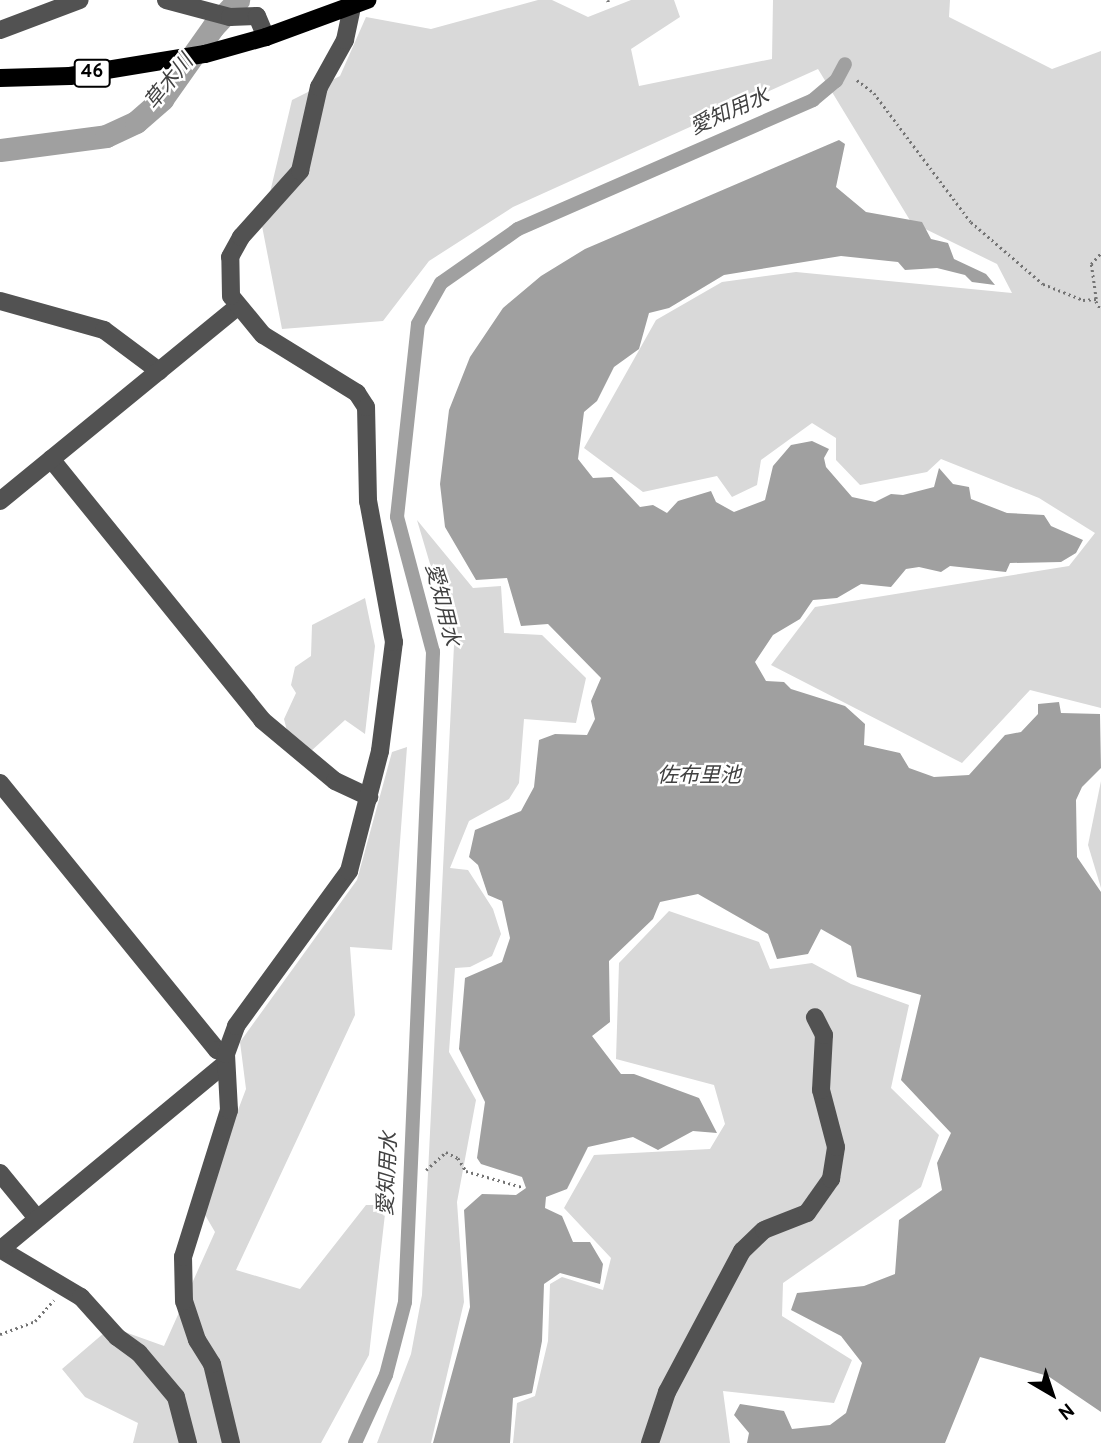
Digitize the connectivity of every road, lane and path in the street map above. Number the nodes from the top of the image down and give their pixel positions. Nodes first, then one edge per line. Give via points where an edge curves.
1 (80, 0) edge
2 (166, 0) edge
3 (360, 3) edge
4 (0, 30) edge
5 (266, 37) junction
6 (0, 78) edge
7 (857, 80) dead end
8 (1101, 254) edge
9 (1096, 299) junction
10 (0, 302) edge
11 (237, 307) junction
12 (1101, 310) edge
13 (159, 371) junction
14 (51, 459) junction
15 (0, 501) edge
16 (0, 783) edge
17 (370, 797) junction
18 (815, 1017) dead end
19 (226, 1058) junction
20 (426, 1170) dead end
21 (0, 1172) edge
22 (522, 1187) dead end
23 (36, 1217) junction
24 (1, 1249) edge
25 (62, 1285) junction
26 (0, 1334) edge
27 (188, 1443) edge
28 (231, 1443) edge
29 (650, 1443) edge

1 - 4 street
2 - 5 street via 230,17 257,16
3 - 5 main road, 46
3 - 11 street via 319,87 300,171 241,237 230,257 229,283
5 - 6 main road, 46 via 205,54 70,76
7 - 9 path via 874,93 945,192 996,245 1043,284 1083,300
8 - 9 path via 1091,264
9 - 12 path
10 - 13 street via 104,330
11 - 13 street
11 - 17 street via 263,335 357,393 366,407 368,501 394,642
13 - 14 street
14 - 15 street
14 - 17 street via 262,720 335,781
16 - 19 street
17 - 19 street via 349,871 246,1011
18 - 29 street via 824,1035 821,1090 836,1147 831,1179 815,1206 764,1230 742,1251 667,1392
19 - 23 street
19 - 28 street via 229,1110 200,1194 181,1271 188,1317 212,1364
20 - 22 path via 446,1152 466,1171
21 - 23 street
23 - 24 street
24 - 25 street
25 - 26 path via 36,1321
25 - 27 street via 139,1353 176,1397

